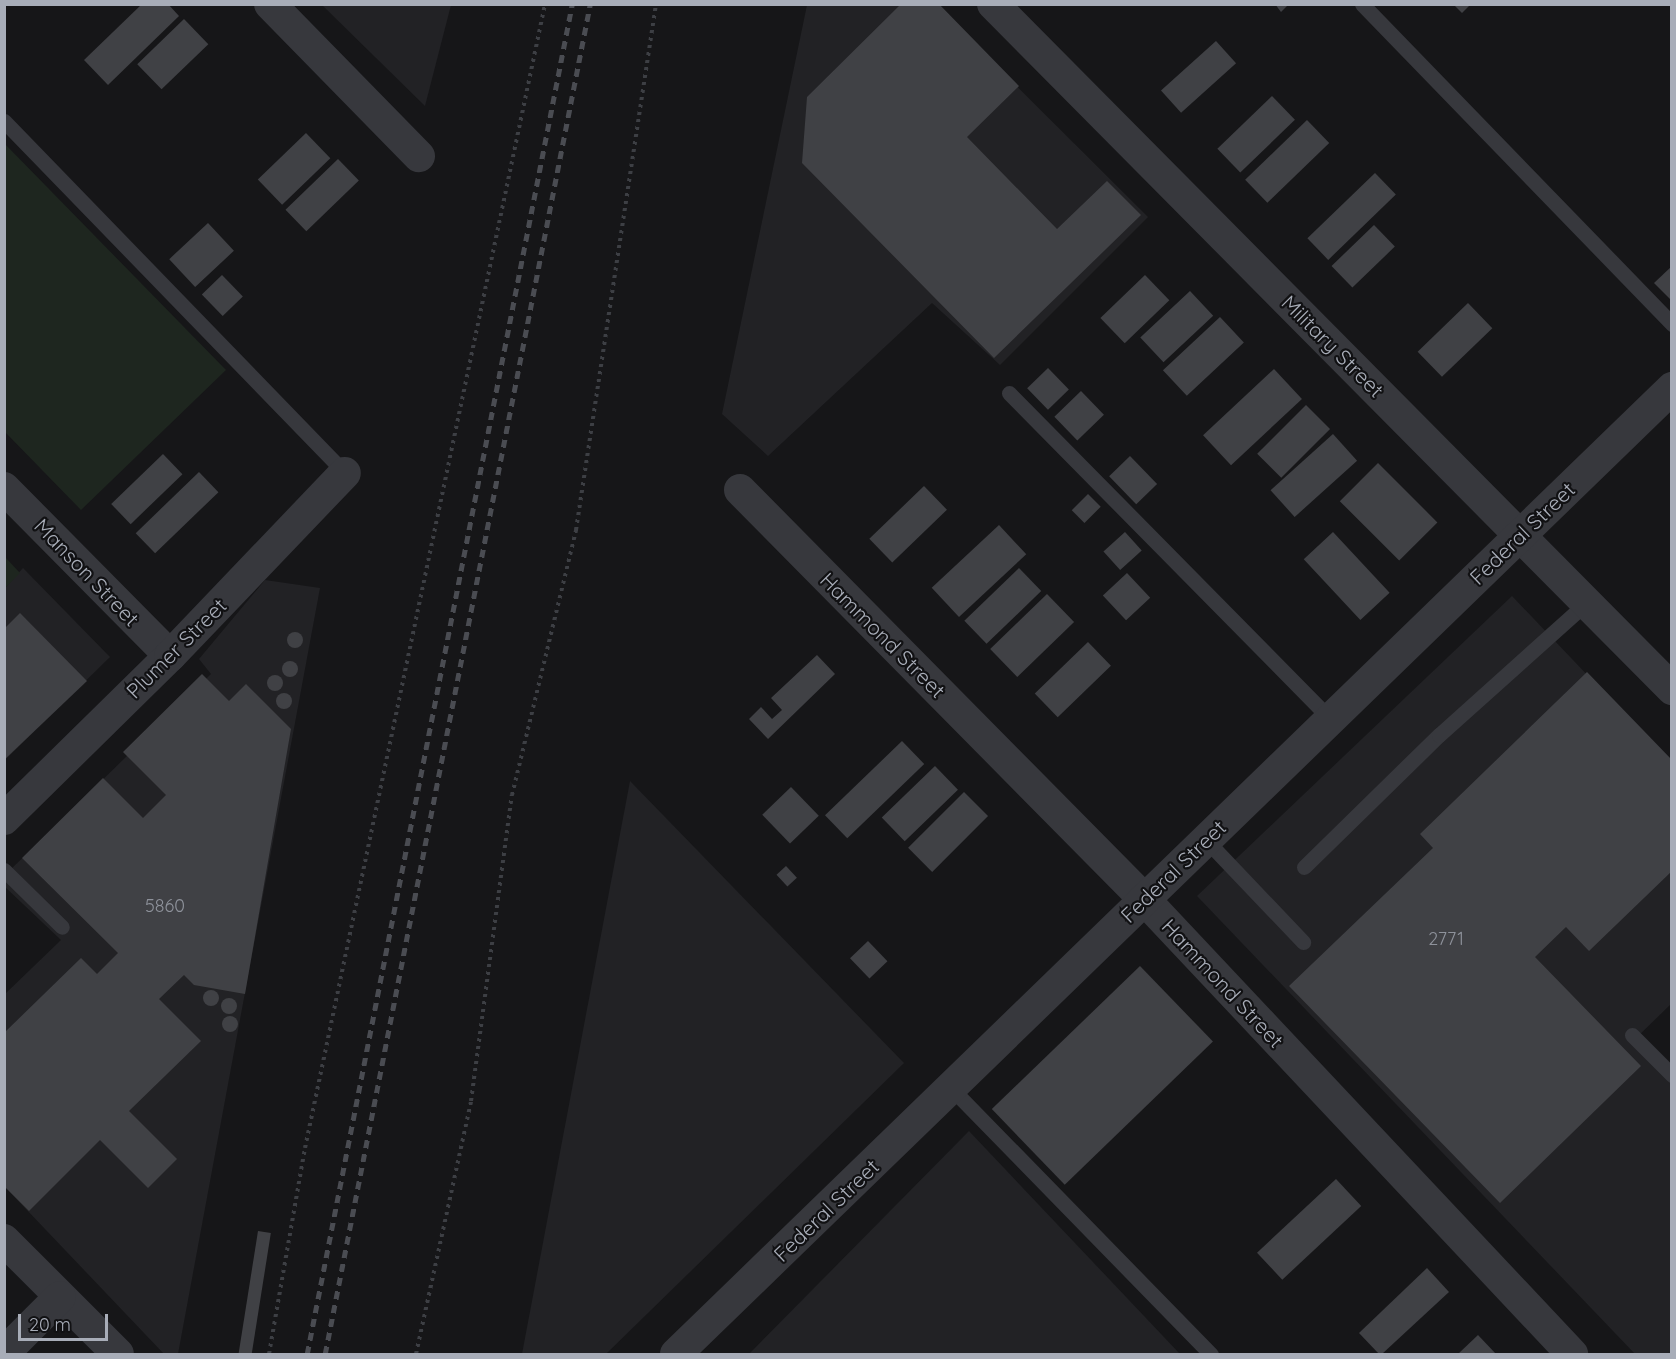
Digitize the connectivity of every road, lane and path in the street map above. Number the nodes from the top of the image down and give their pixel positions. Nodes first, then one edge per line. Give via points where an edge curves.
1 (270, 4) edge
2 (545, 4) edge
3 (656, 4) edge
4 (993, 4) edge
5 (1362, 4) edge
6 (4, 121) edge
7 (419, 156) dead end
8 (1671, 324) edge
9 (1671, 388) edge
10 (1009, 393) dead end
11 (345, 473) joint
12 (4, 488) edge
13 (740, 490) dead end
14 (1521, 534) junction
15 (1587, 602) junction
16 (170, 656) junction
17 (1671, 689) edge
18 (1330, 718) junction
19 (4, 819) edge
20 (1206, 840) junction
21 (1304, 867) dead end
22 (4, 870) edge
23 (1144, 899) junction
24 (62, 927) dead end
25 (1303, 942) dead end
26 (1632, 1035) dead end
27 (1671, 1075) edge
28 (952, 1089) junction
29 (4, 1240) edge
30 (60, 1297) junction
31 (4, 1353) edge
32 (118, 1354) edge
33 (269, 1354) edge
34 (416, 1354) edge
35 (676, 1354) edge
36 (1210, 1354) edge
37 (1572, 1354) edge

1 - 7 street
2 - 33 path via 305,1148
3 - 34 path via 576,530 512,795 471,1101
4 - 14 street, Military Street
5 - 8 lane
6 - 11 lane
9 - 14 street, Federal Street
10 - 18 lane
11 - 16 street, Plumer Street
12 - 16 street, Manson Street
13 - 23 street, Hammond Street
14 - 15 street, Military Street
14 - 18 street, Federal Street
15 - 17 street, Military Street
15 - 21 lane via 1439,735
16 - 19 street, Plumer Street
18 - 20 street, Federal Street
20 - 23 street, Federal Street
20 - 25 lane
22 - 24 lane
23 - 28 street, Federal Street
23 - 37 street, Hammond Street
26 - 27 lane
28 - 35 street, Federal Street
28 - 36 lane
29 - 30 street
30 - 31 street
30 - 32 street

